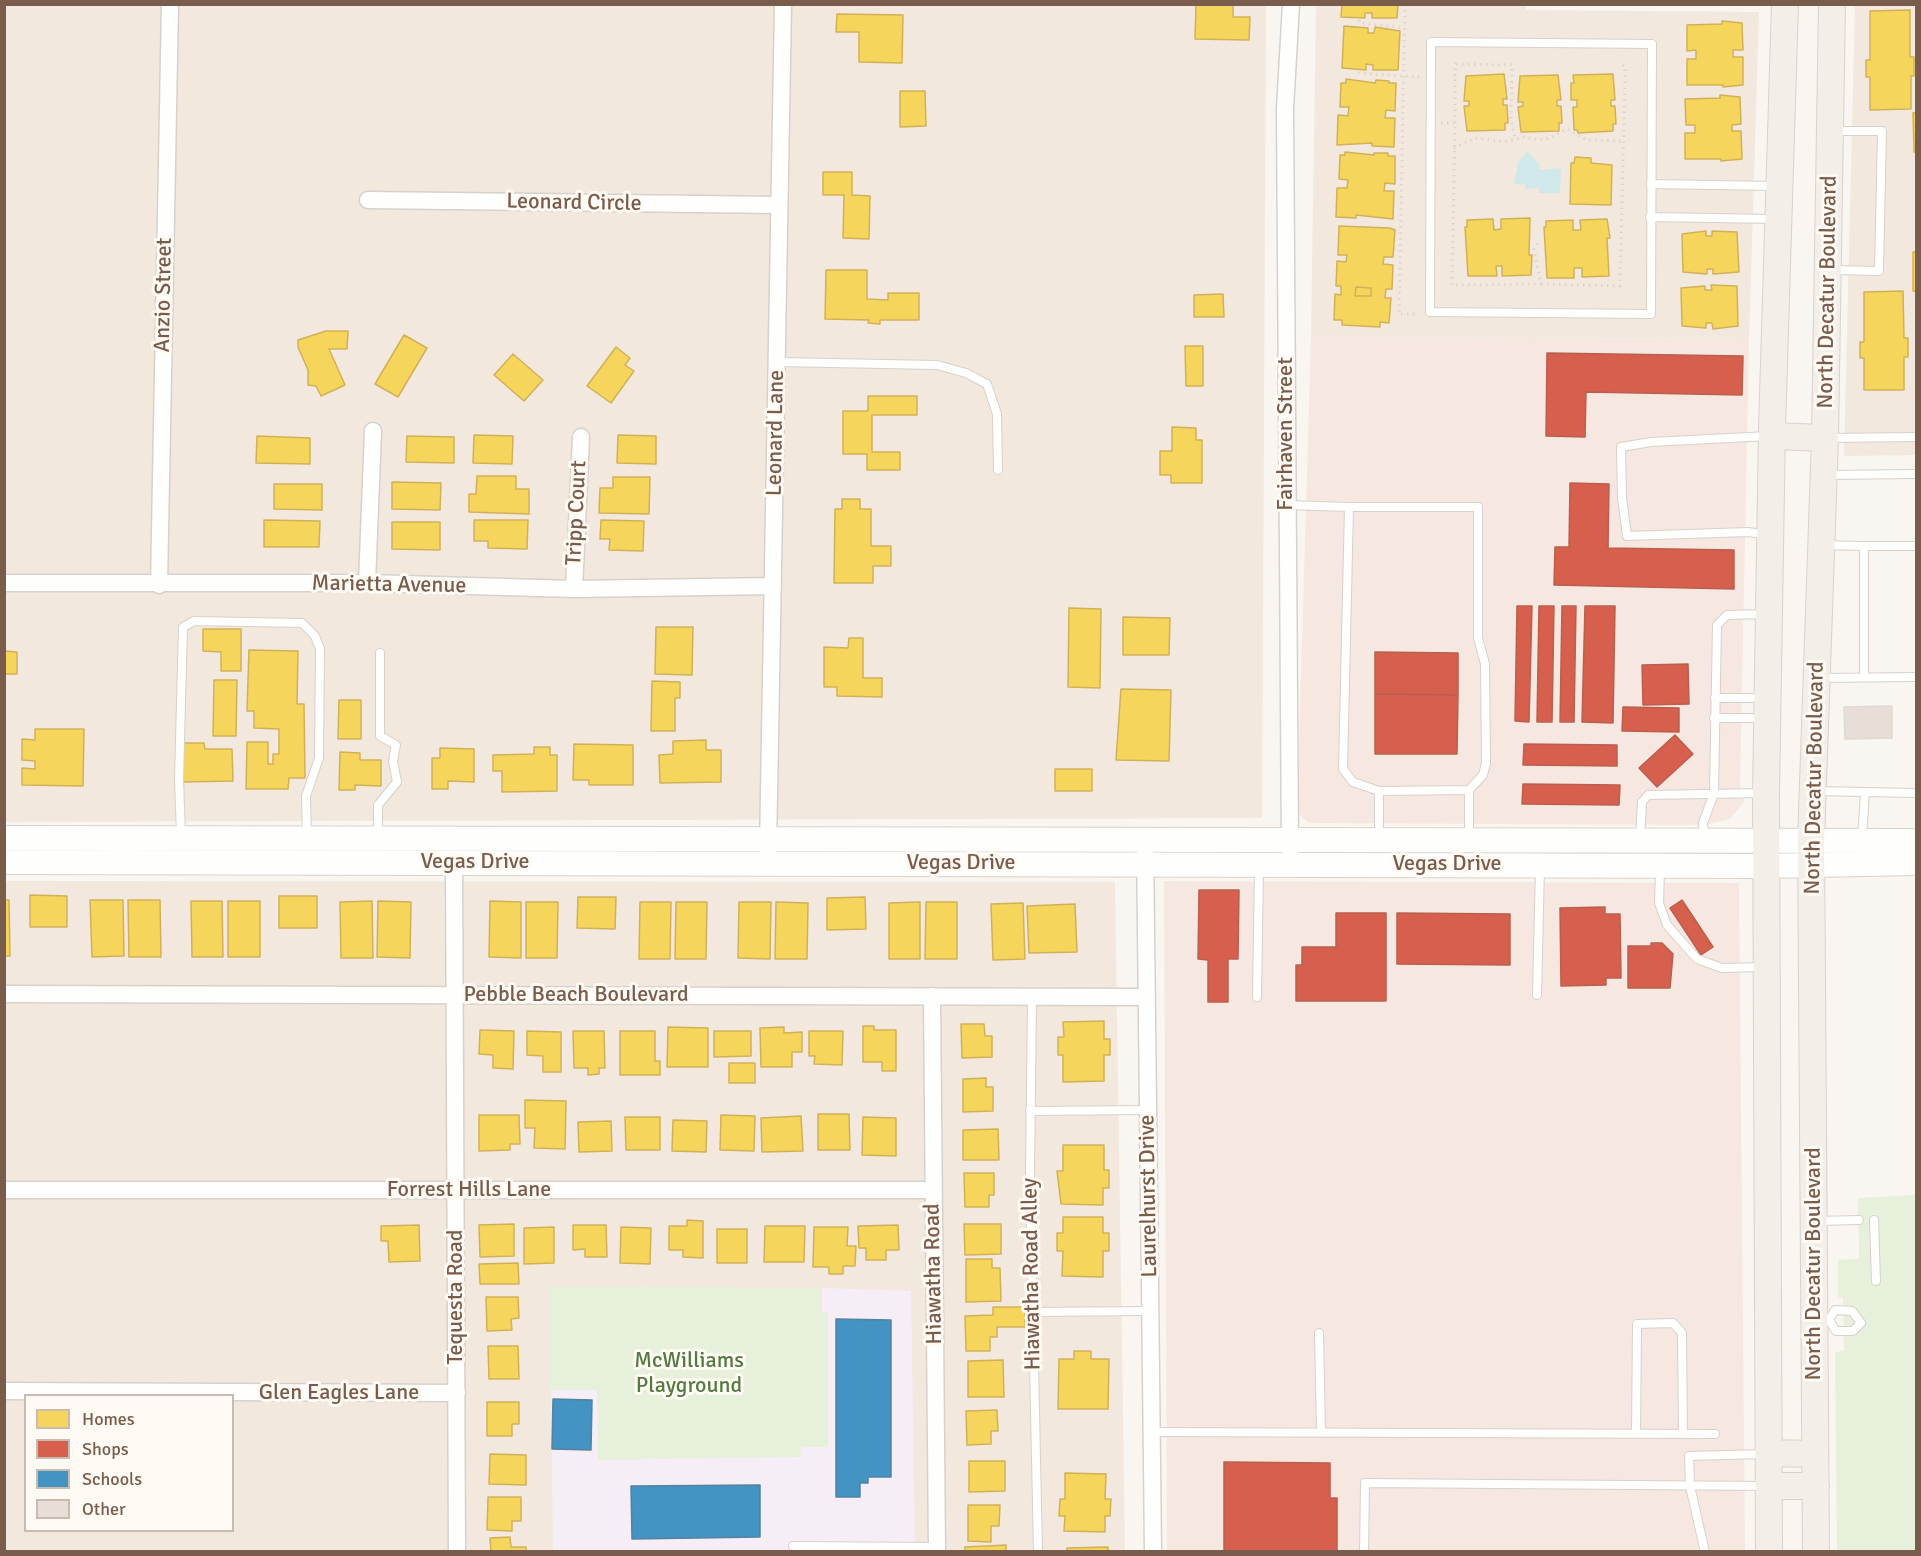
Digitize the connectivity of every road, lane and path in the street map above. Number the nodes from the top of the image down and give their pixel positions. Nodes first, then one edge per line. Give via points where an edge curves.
1 (170, 4) edge
2 (783, 4) edge
3 (1291, 4) edge
4 (1405, 4) edge
5 (1785, 4) edge
6 (1832, 4) edge
7 (1359, 20) dead end
8 (1404, 28) junction
9 (1621, 64) dead end
10 (1358, 73) dead end
11 (1402, 77) junction
12 (1455, 123) junction
13 (1431, 124) junction
14 (1830, 131) junction
15 (1515, 138) junction
16 (1624, 141) junction
17 (1454, 148) junction
18 (1651, 184) junction
19 (1780, 186) junction
20 (368, 200) dead end
21 (779, 205) junction
22 (1650, 217) junction
23 (1779, 219) junction
24 (1539, 240) dead end
25 (1828, 270) junction
26 (1541, 284) junction
27 (1430, 312) junction
28 (777, 362) junction
29 (373, 431) dead end
30 (1772, 436) junction
31 (581, 437) dead end
32 (1917, 437) edge
33 (1825, 438) junction
34 (998, 470) dead end
35 (1917, 474) edge
36 (1824, 475) junction
37 (1286, 505) junction
38 (1349, 507) junction
39 (1771, 536) junction
40 (1822, 545) junction
41 (1864, 546) junction
42 (1917, 546) edge
43 (4, 583) edge
44 (366, 583) junction
45 (159, 585) junction
46 (773, 586) junction
47 (574, 589) junction
48 (1770, 614) junction
49 (380, 653) dead end
50 (1917, 677) edge
51 (1817, 678) junction
52 (1864, 678) junction
53 (1715, 698) junction
54 (1768, 708) junction
55 (1714, 718) junction
56 (1379, 790) junction
57 (1469, 790) junction
58 (1813, 791) junction
59 (1865, 792) junction
60 (1714, 793) junction
61 (1766, 793) junction
62 (1917, 793) edge
63 (4, 838) edge
64 (181, 839) junction
65 (1640, 841) junction
66 (1704, 841) junction
67 (1862, 841) junction
68 (1917, 841) edge
69 (307, 851) junction
70 (379, 851) junction
71 (768, 851) junction
72 (1145, 852) junction
73 (1260, 852) junction
74 (1290, 852) junction
75 (1379, 852) junction
76 (1469, 853) junction
77 (1811, 853) junction
78 (1766, 854) junction
79 (4, 862) edge
80 (454, 862) junction
81 (1917, 863) edge
82 (1540, 864) junction
83 (1660, 865) junction
84 (1766, 967) junction
85 (4, 994) edge
86 (456, 995) junction
87 (1537, 995) dead end
88 (932, 996) junction
89 (1032, 997) junction
90 (1147, 997) junction
91 (1257, 997) dead end
92 (1148, 1110) junction
93 (1030, 1111) junction
94 (4, 1190) edge
95 (456, 1190) junction
96 (934, 1190) junction
97 (1874, 1220) dead end
98 (1814, 1221) junction
99 (1859, 1221) dead end
100 (1876, 1281) dead end
101 (1150, 1311) junction
102 (1032, 1312) junction
103 (1319, 1333) dead end
104 (4, 1391) edge
105 (457, 1393) junction
106 (1151, 1432) junction
107 (1321, 1432) junction
108 (1636, 1433) junction
109 (1683, 1433) junction
110 (1715, 1434) dead end
111 (1768, 1454) junction
112 (1815, 1454) junction
113 (1690, 1485) junction
114 (1769, 1486) junction
115 (1816, 1486) junction
116 (793, 1546) dead end
117 (837, 1549) edge
118 (883, 1549) edge
119 (937, 1549) edge
120 (457, 1551) edge
121 (1038, 1551) edge
122 (1153, 1551) edge
123 (1364, 1551) edge
124 (1706, 1551) edge
125 (1769, 1551) edge
126 (1816, 1551) edge

1 - 45 street, Anzio Street
2 - 21 street, Leonard Lane
3 - 37 street, Fairhaven Street via 1285,109
4 - 8 path
5 - 19 main road, North Decatur Boulevard
6 - 14 main road, North Decatur Boulevard
7 - 8 path
8 - 11 path
9 - 16 path
10 - 11 path
11 - 27 path via 1399,314
12 - 13 path
12 - 15 path via 1456,64 1512,65 1511,121
12 - 17 path
13 - 18 lane via 1431,42 1652,44
13 - 27 lane
14 - 25 main road, North Decatur Boulevard
14 - 25 lane via 1882,131 1879,271
15 - 16 path via 1544,140 1567,129 1586,140
15 - 17 path via 1504,142 1475,138
16 - 26 path via 1620,286
17 - 26 path via 1452,285
18 - 19 lane
18 - 22 lane
19 - 23 main road, North Decatur Boulevard
20 - 21 street, Leonard Circle
21 - 28 street, Leonard Lane
22 - 23 lane
22 - 27 lane via 1651,314
23 - 30 main road, North Decatur Boulevard
24 - 26 path via 1534,249
25 - 33 main road, North Decatur Boulevard
28 - 34 lane via 937,365 966,373 987,384 997,414
28 - 46 street, Leonard Lane
29 - 44 street
30 - 33 main road
30 - 39 main road, North Decatur Boulevard
30 - 39 lane via 1621,447 1627,536 1748,532
31 - 47 street, Tripp Court
32 - 33 lane
33 - 36 main road, North Decatur Boulevard
35 - 36 lane
36 - 40 main road, North Decatur Boulevard
37 - 38 lane
37 - 74 street, Fairhaven Street
38 - 56 lane via 1343,769 1353,782
38 - 57 lane via 1478,507 1478,638 1485,664 1486,763 1483,775
39 - 48 main road, North Decatur Boulevard
40 - 41 lane
40 - 51 main road, North Decatur Boulevard
41 - 42 lane
41 - 52 lane
43 - 45 street, Marietta Avenue
44 - 45 street, Marietta Avenue
44 - 47 street, Marietta Avenue
46 - 47 street, Marietta Avenue
46 - 71 street, Leonard Lane
48 - 53 lane via 1727,615 1717,625
48 - 54 main road, North Decatur Boulevard
49 - 70 lane via 380,736 396,745 393,761 397,782 378,805
50 - 52 lane
51 - 52 lane
51 - 58 main road, North Decatur Boulevard
53 - 54 lane
53 - 55 lane
54 - 55 lane
54 - 61 main road, North Decatur Boulevard
55 - 60 lane
56 - 57 lane
56 - 75 lane
57 - 76 lane
58 - 59 lane
58 - 77 main road, North Decatur Boulevard
59 - 62 lane
59 - 67 lane
60 - 61 lane
60 - 65 lane via 1648,795 1642,802
60 - 66 lane via 1703,823
61 - 78 main road, North Decatur Boulevard
63 - 64 main road, Vegas Drive
64 - 69 main road, Vegas Drive
64 - 69 lane via 183,627 194,621 302,623 315,636 320,649 319,758 306,796
65 - 66 main road, Vegas Drive
65 - 76 main road, Vegas Drive
66 - 78 main road, Vegas Drive
67 - 68 main road, Vegas Drive
67 - 77 main road, Vegas Drive
69 - 70 main road, Vegas Drive
69 - 79 main road, Vegas Drive
70 - 71 main road, Vegas Drive
70 - 80 main road, Vegas Drive
71 - 72 main road, Vegas Drive
71 - 80 main road, Vegas Drive
72 - 73 main road, Vegas Drive
72 - 90 street, Laurelhurst Drive
73 - 74 main road, Vegas Drive
73 - 91 lane
74 - 75 main road, Vegas Drive
75 - 76 main road, Vegas Drive
76 - 82 main road, Vegas Drive
77 - 78 main road, Vegas Drive
77 - 81 main road, Vegas Drive
77 - 98 main road, North Decatur Boulevard
78 - 83 main road, Vegas Drive
78 - 84 main road, North Decatur Boulevard
80 - 86 street, Tequesta Road
82 - 83 main road, Vegas Drive
82 - 87 lane
83 - 84 lane via 1659,903 1667,924 1697,958 1722,968
84 - 111 main road, North Decatur Boulevard
85 - 86 street, Pebble Beach Boulevard
86 - 88 street, Pebble Beach Boulevard
86 - 95 street, Tequesta Road
88 - 89 street, Pebble Beach Boulevard
88 - 96 street, Hiawatha Road
89 - 90 street, Pebble Beach Boulevard
89 - 93 lane, Hiawatha Road Alley
90 - 92 street, Laurelhurst Drive
92 - 93 lane
92 - 101 street, Laurelhurst Drive
93 - 102 lane, Hiawatha Road Alley
94 - 95 street, Forrest Hills Lane
95 - 96 street, Forrest Hills Lane
95 - 105 street, Tequesta Road
96 - 119 street, Hiawatha Road
97 - 100 lane
98 - 99 lane
98 - 112 main road, North Decatur Boulevard via 1822,1320
101 - 102 lane
101 - 106 street, Laurelhurst Drive
102 - 121 lane, Hiawatha Road Alley
103 - 107 lane
104 - 105 street, Glen Eagles Lane
105 - 120 street, Tequesta Road
106 - 107 lane
106 - 122 street, Laurelhurst Drive
107 - 108 lane
108 - 109 lane
108 - 109 lane via 1637,1324 1673,1323 1682,1333
109 - 110 lane
111 - 112 main road
111 - 113 lane via 1689,1456
111 - 114 main road, North Decatur Boulevard
112 - 115 main road, North Decatur Boulevard
113 - 114 lane
113 - 123 lane via 1365,1483
113 - 124 lane
114 - 115 main road
114 - 125 main road, North Decatur Boulevard
115 - 126 main road, North Decatur Boulevard
116 - 117 lane
117 - 118 lane
118 - 119 lane

